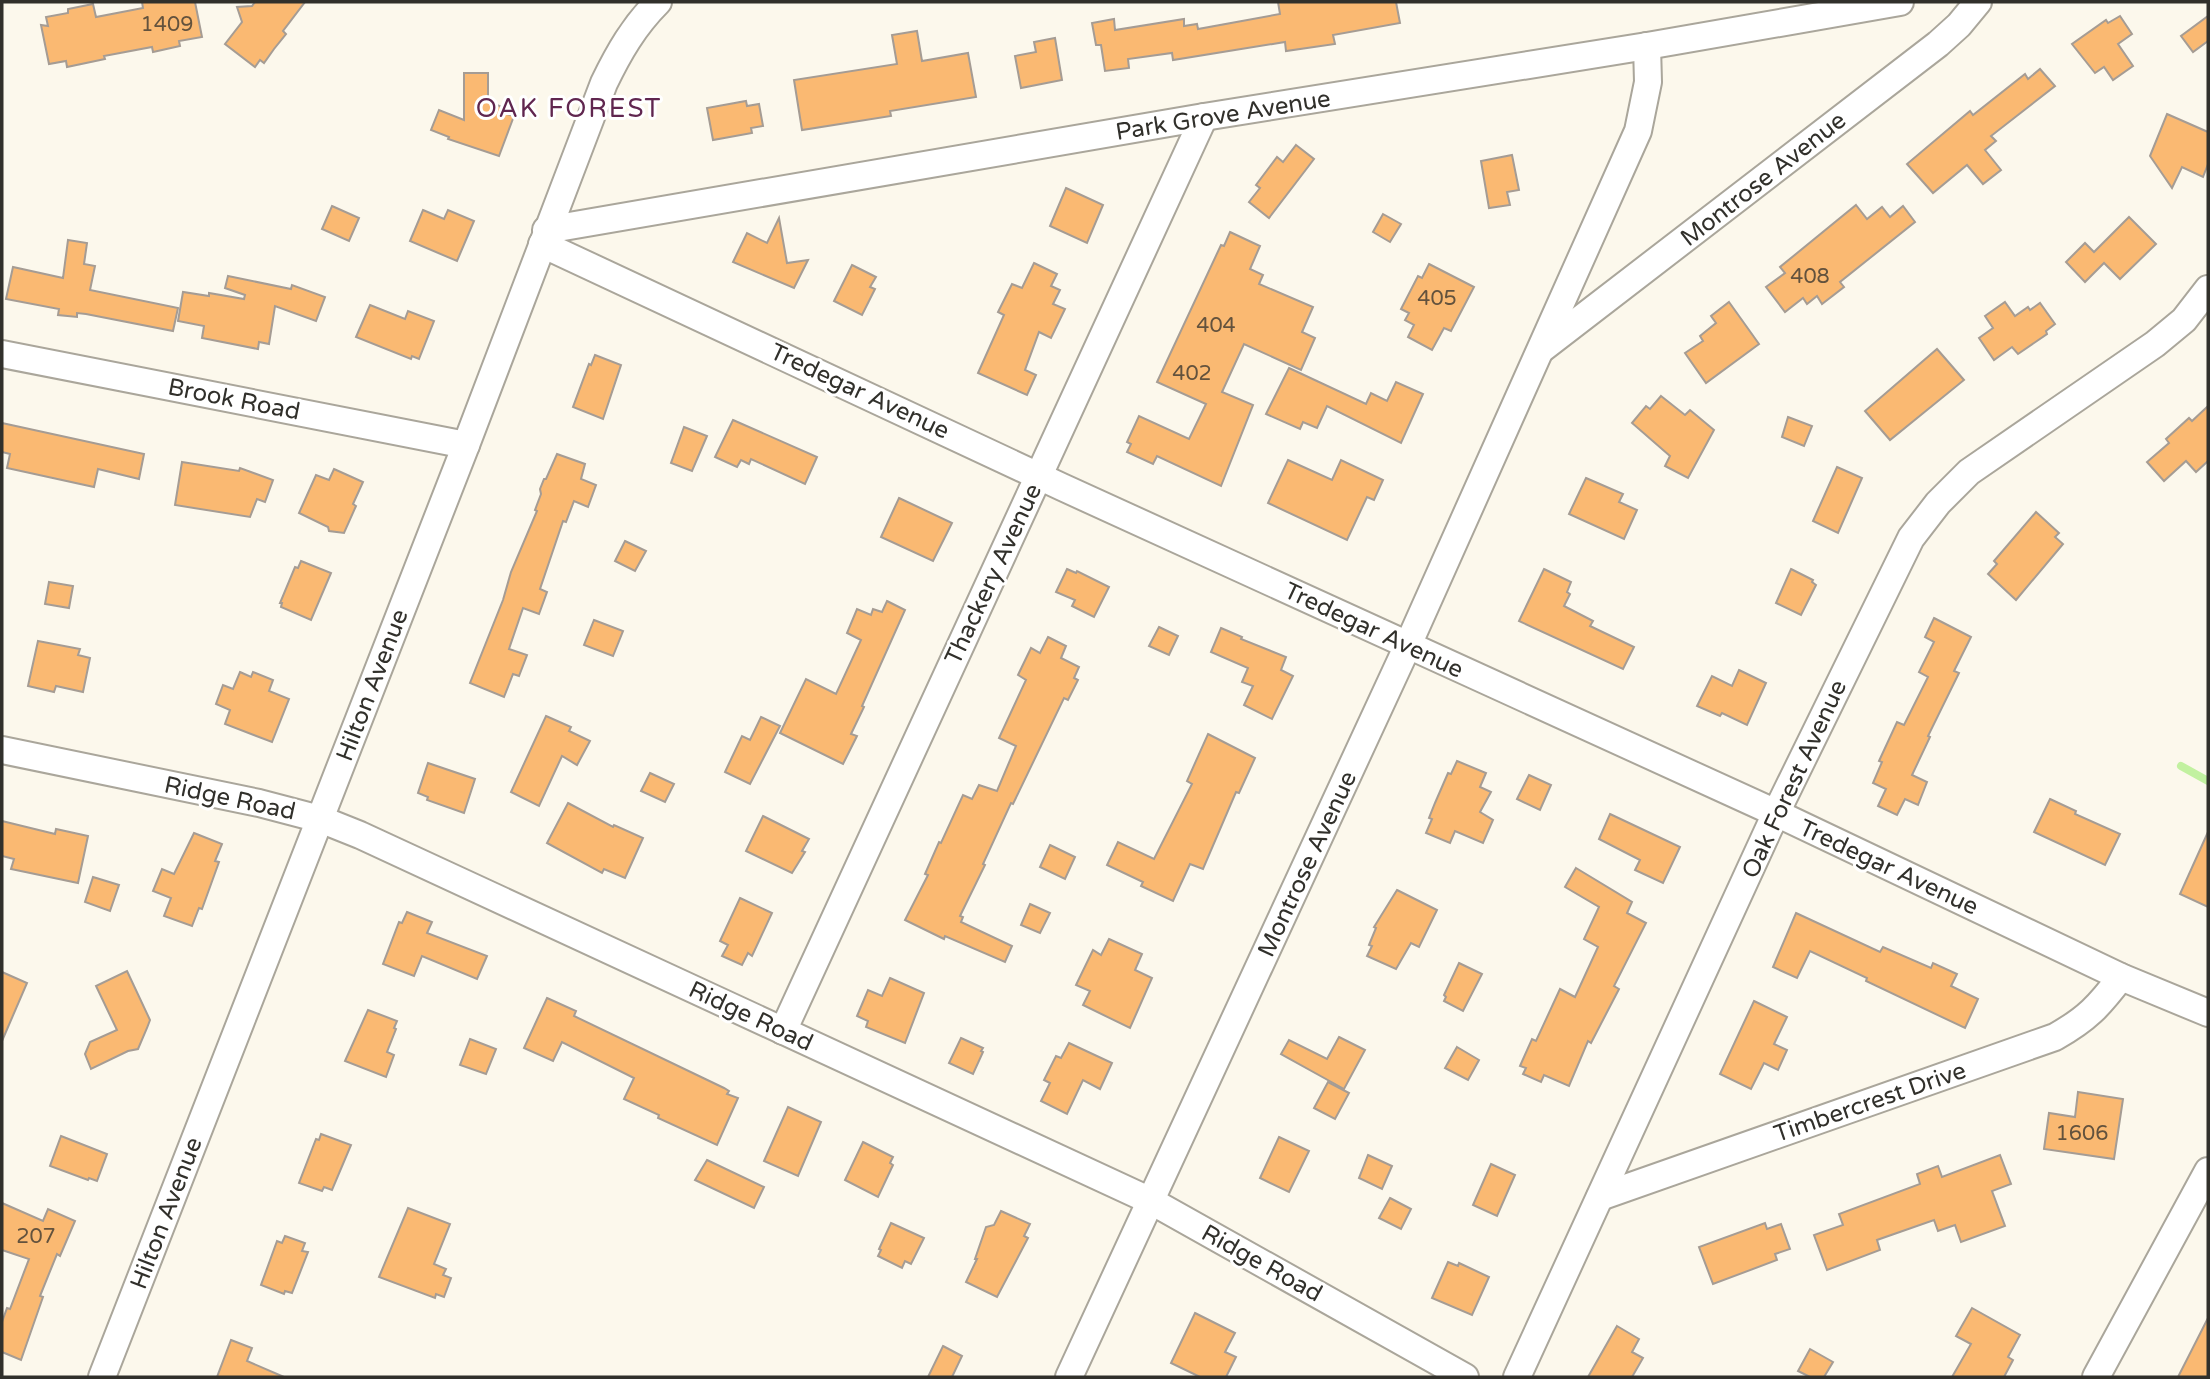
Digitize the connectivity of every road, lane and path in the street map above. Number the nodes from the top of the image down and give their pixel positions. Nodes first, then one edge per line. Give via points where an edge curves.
1 (658, 2) edge
2 (1900, 2) edge
3 (1978, 2) edge
4 (1647, 46) junction
5 (1204, 117) junction
6 (544, 237) junction
7 (2208, 289) edge
8 (1542, 349) junction
9 (2, 354) edge
10 (466, 445) junction
11 (1039, 475) junction
12 (1408, 645) junction
13 (2, 750) edge
14 (1776, 813) junction
15 (320, 819) junction
16 (2121, 977) junction
17 (2208, 1013) edge
18 (783, 1031) junction
19 (2208, 1171) edge
20 (1600, 1197) junction
21 (1151, 1201) junction
22 (102, 1377) edge
23 (1069, 1377) edge
24 (1465, 1377) edge
25 (1517, 1377) edge
26 (2096, 1377) edge

1 - 6 street, Hilton Avenue via 623,44 608,73
2 - 4 street, Park Grove Avenue
3 - 8 street, Montrose Avenue via 1938,44
4 - 5 street, Park Grove Avenue
4 - 8 street, Montrose Avenue via 1648,82 1638,131
5 - 6 street, Park Grove Avenue
5 - 11 street, Thackery Avenue
6 - 10 street, Hilton Avenue
6 - 11 street, Tredegar Avenue
7 - 14 street, Oak Forest Avenue via 2184,320 2155,344 1969,471 1938,503 1910,538
8 - 12 street, Montrose Avenue
9 - 10 street, Brook Road
10 - 15 street, Hilton Avenue
11 - 12 street, Tredegar Avenue
11 - 18 street, Thackery Avenue
12 - 14 street, Tredegar Avenue
12 - 21 street, Montrose Avenue
13 - 15 street, Ridge Road
14 - 16 street, Tredegar Avenue
14 - 20 street, Oak Forest Avenue
15 - 18 street, Ridge Road
15 - 22 street, Hilton Avenue
16 - 17 street, Tredegar Avenue
16 - 20 street, Timbercrest Drive via 2097,1008 2055,1037
18 - 21 street, Ridge Road
19 - 26 street
20 - 25 street, Oak Forest Avenue
21 - 23 street, Montrose Avenue
21 - 24 street, Ridge Road

